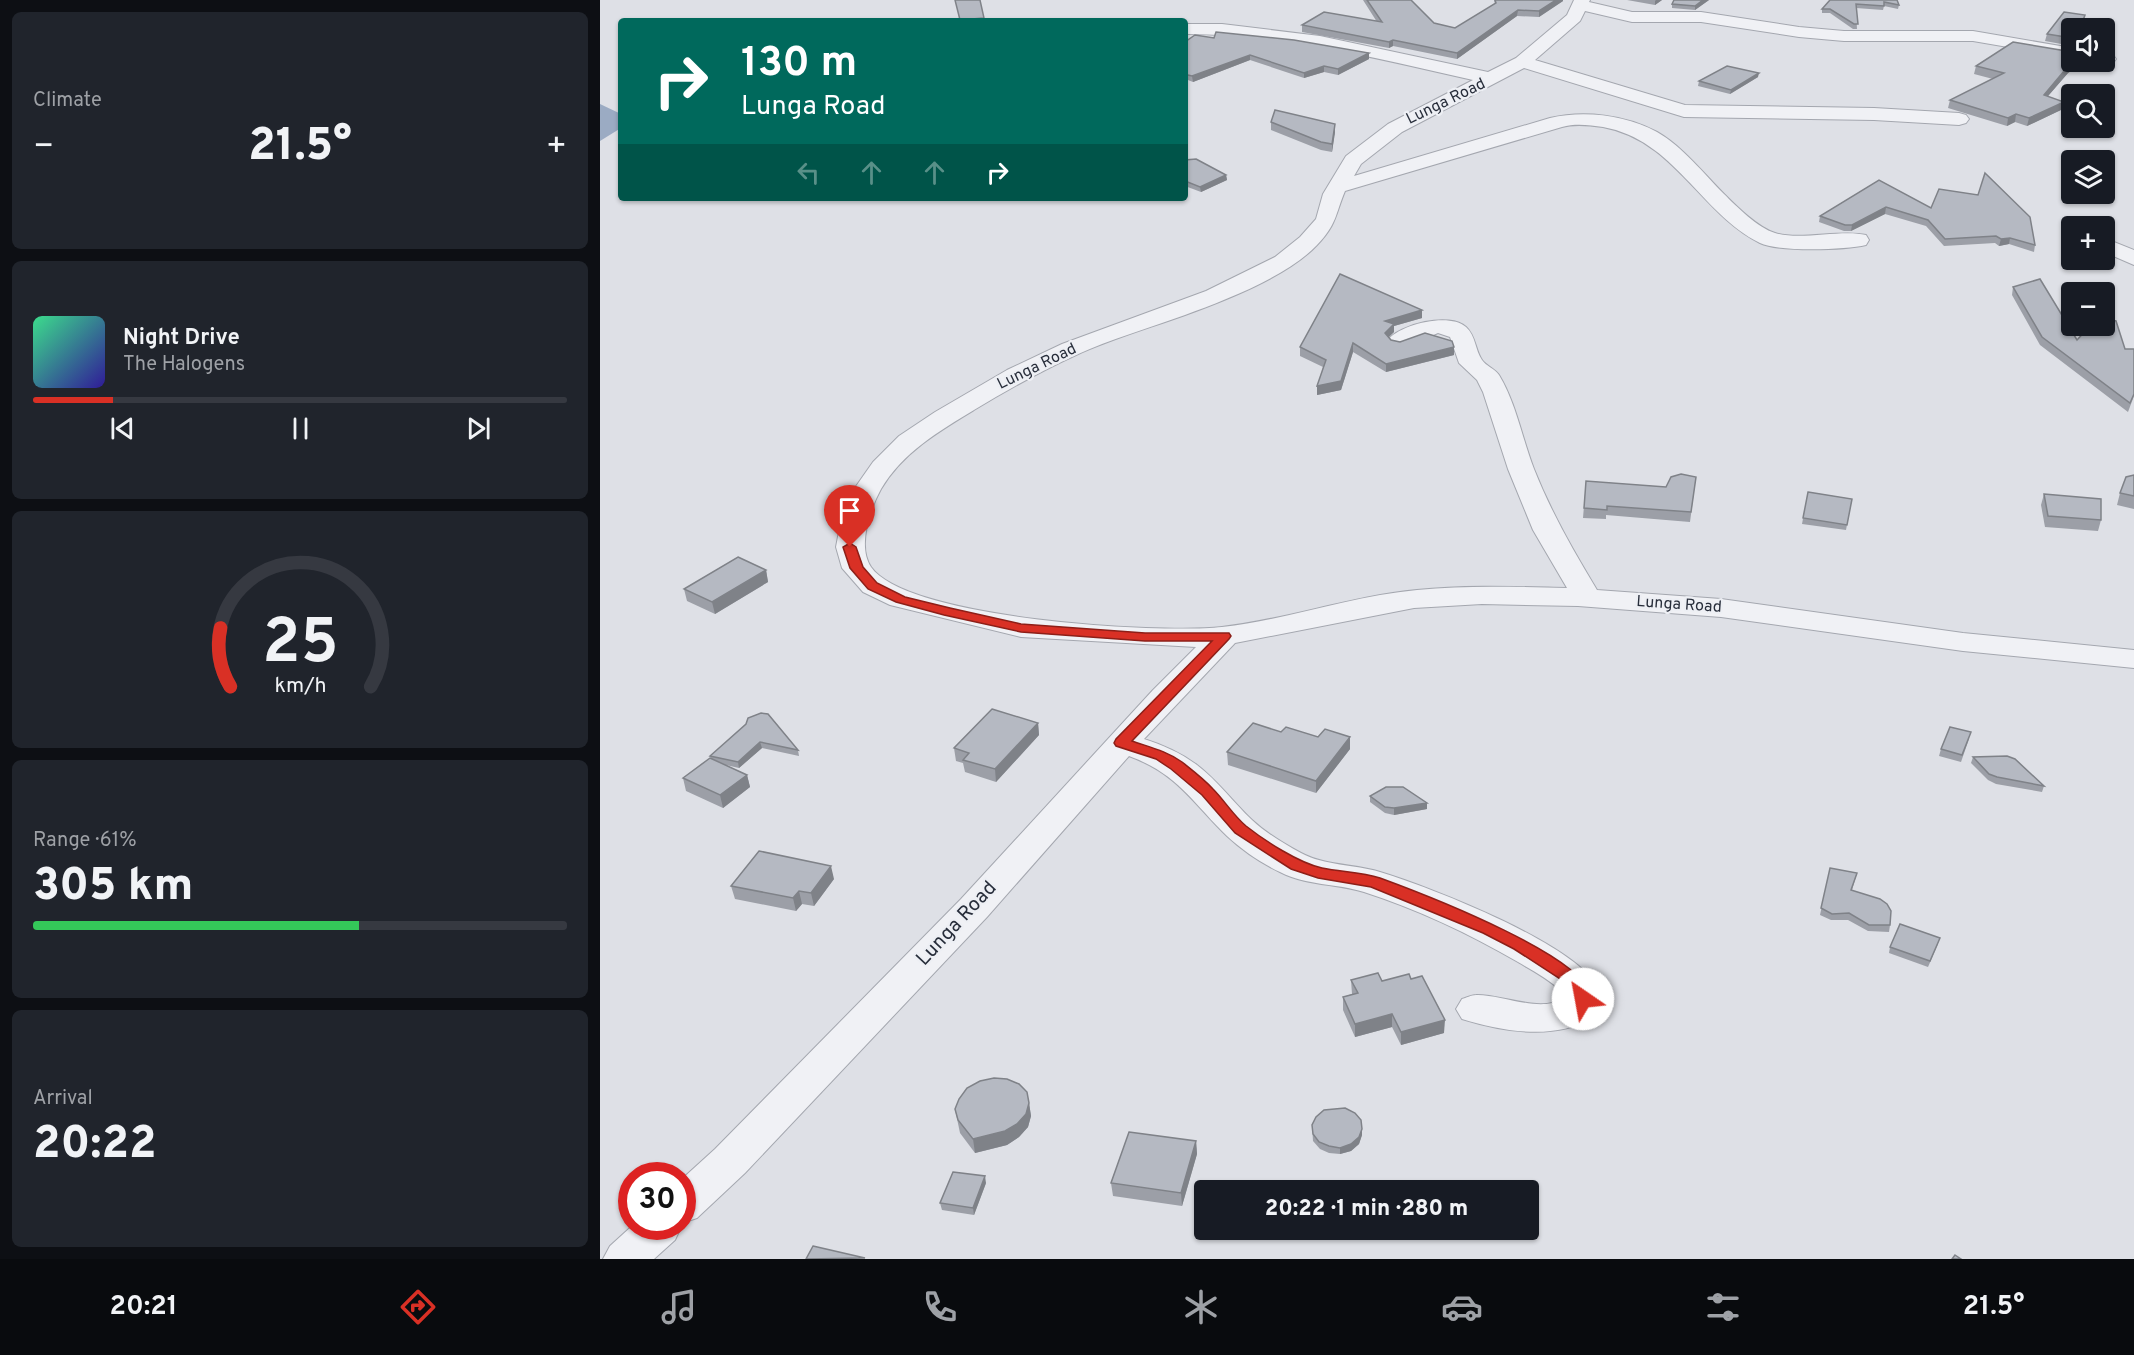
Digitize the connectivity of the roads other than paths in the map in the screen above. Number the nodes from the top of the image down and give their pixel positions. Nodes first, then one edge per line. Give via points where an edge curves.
1 (1581, 2) edge
2 (1188, 29) edge
3 (2061, 51) edge
4 (1522, 62) junction
5 (1493, 79) junction
6 (1959, 118) dead end
7 (1337, 187) junction
8 (1858, 240) dead end
9 (2115, 249) edge
10 (2134, 258) edge
11 (1399, 341) edge
12 (1588, 599) junction
13 (1225, 636) junction
14 (2134, 659) edge
15 (1122, 743) junction
16 (1475, 1009) dead end
17 (696, 1193) edge
18 (646, 1240) edge
19 (625, 1259) edge

1 - 3 street via 1632,17 1701,17 1844,36 1973,36
1 - 4 street, Lunga Road via 1574,17
2 - 5 street via 1222,29 1320,41
4 - 5 street, Lunga Road
4 - 6 street via 1684,111
5 - 7 street, Lunga Road via 1395,128 1353,160
7 - 8 street via 1557,122 1594,120 1616,124 1659,142 1732,214 1769,239 1825,243
7 - 13 street, Lunga Road via 1326,220 1308,242 1283,262 1214,296 1070,349 1016,375 926,429 882,468 866,492 855,521 850,547 856,568 873,586 900,599 1021,628 1156,638
9 - 10 street
11 - 12 street via 1437,326 1456,330 1461,336 1471,363 1487,376 1496,392 1521,469 1547,530
12 - 13 street, Lunga Road via 1482,595 1414,599
12 - 14 street, Lunga Road via 1721,608 1963,642
13 - 15 street, Lunga Road
15 - 16 street via 1176,765 1207,792 1240,830 1297,866 1374,882 1488,929 1520,944 1571,978 1583,999 1566,1015 1548,1019
15 - 17 street, Lunga Road via 974,908
18 - 19 street

